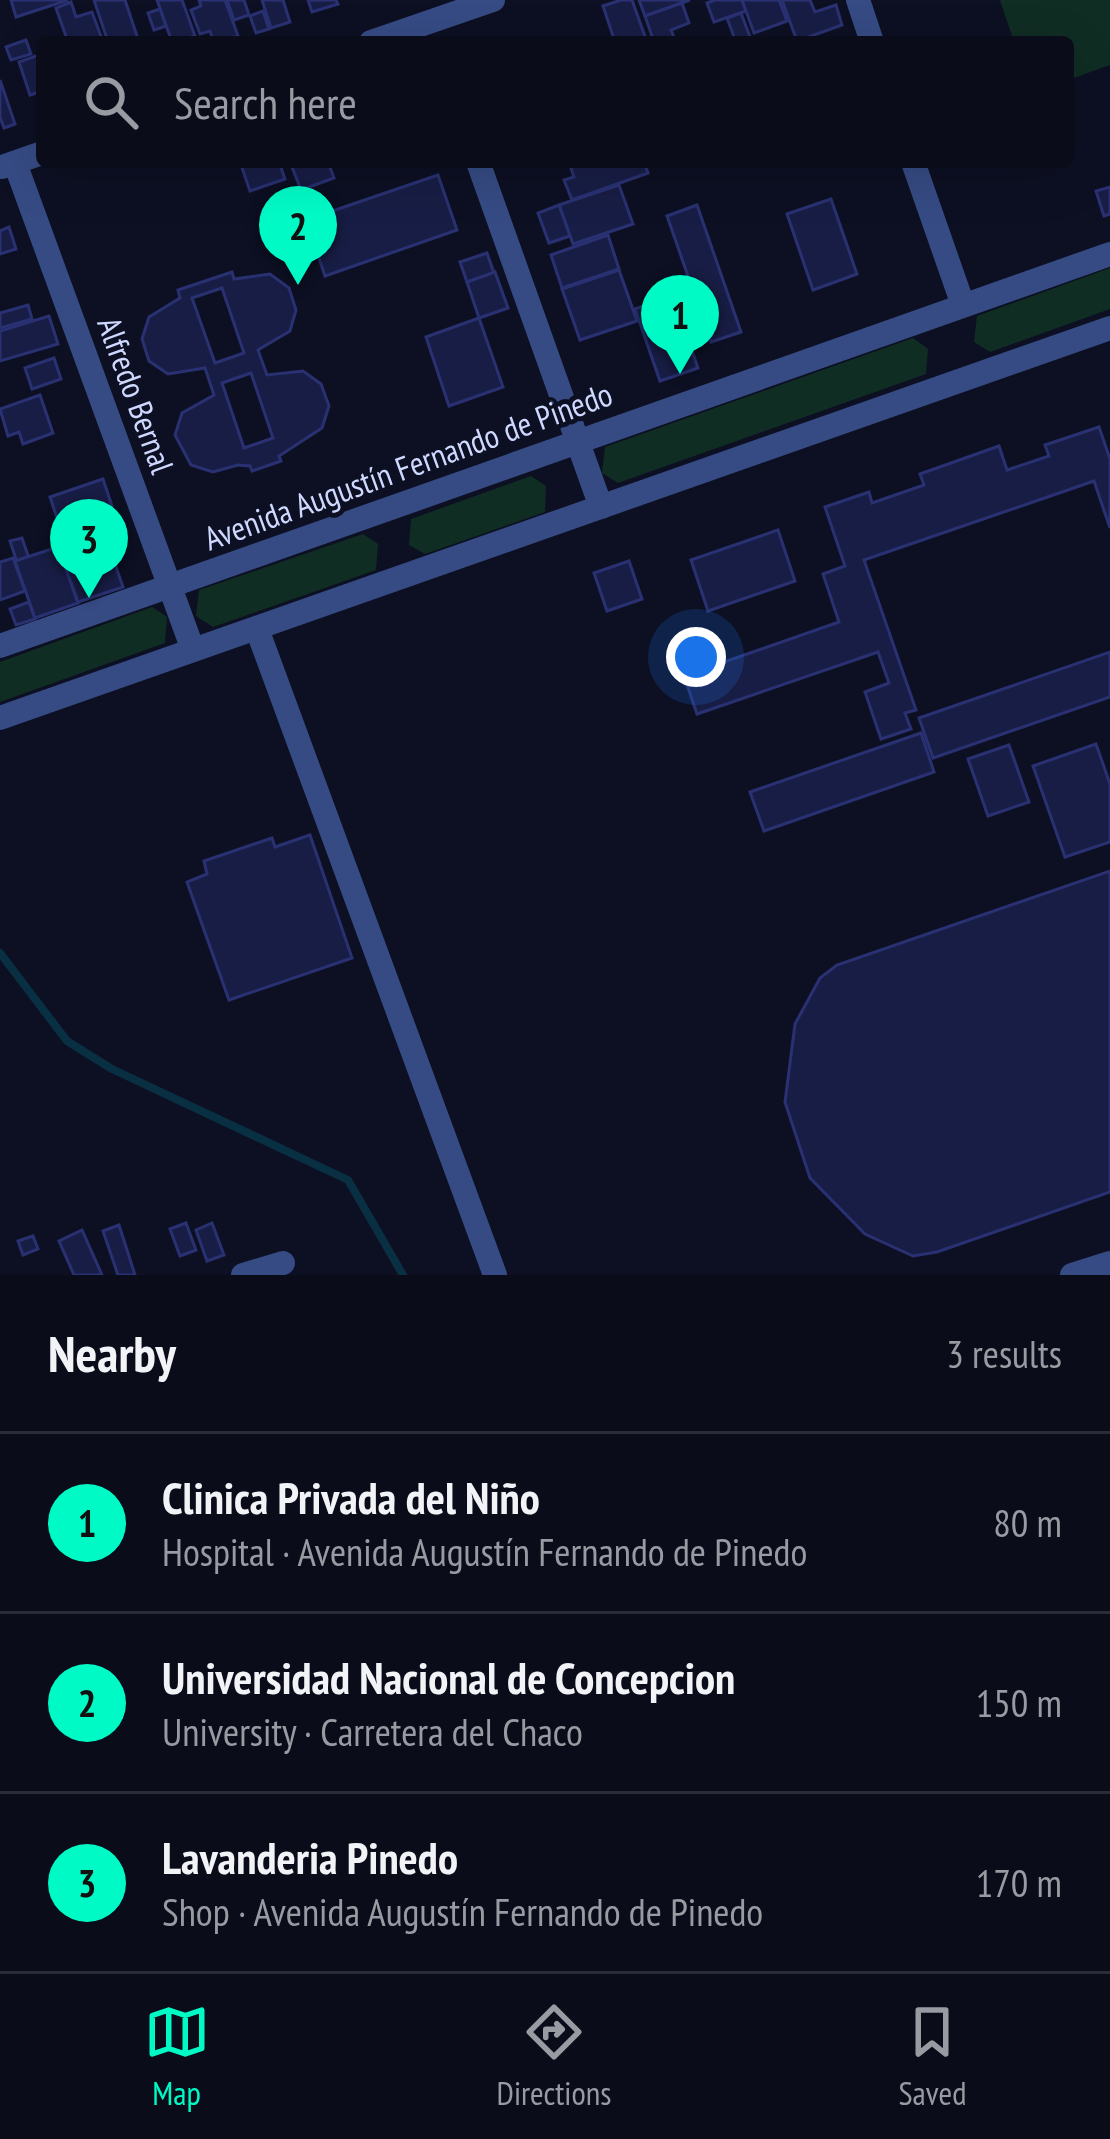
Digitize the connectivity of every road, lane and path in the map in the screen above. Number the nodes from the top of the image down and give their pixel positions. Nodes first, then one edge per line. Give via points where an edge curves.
1 (493, 0) edge
2 (857, 0) edge
3 (432, 32) edge
4 (870, 36) edge
5 (8, 165) edge
6 (480, 168) edge
7 (916, 168) edge
8 (1110, 254) edge
9 (963, 305) junction
10 (1110, 328) edge
11 (578, 441) junction
12 (601, 507) junction
13 (172, 585) junction
14 (257, 629) junction
15 (0, 646) edge
16 (193, 650) junction
17 (0, 718) edge
18 (283, 1263) dead end
19 (1110, 1264) edge
20 (243, 1275) edge
21 (495, 1275) edge
22 (1072, 1275) edge

1 - 3 street
2 - 4 street
5 - 13 street, Alfredo Bernal
6 - 11 street
7 - 9 street
8 - 9 street, Avenida Augustín Fernando de Pinedo
9 - 11 street, Avenida Augustín Fernando de Pinedo
10 - 12 street
11 - 12 street
11 - 13 street, Avenida Augustín Fernando de Pinedo
12 - 14 street
13 - 15 street, Avenida Augustín Fernando de Pinedo
13 - 16 street, Alfredo Bernal
14 - 16 street
14 - 21 street
16 - 17 street
18 - 20 street
19 - 22 street

